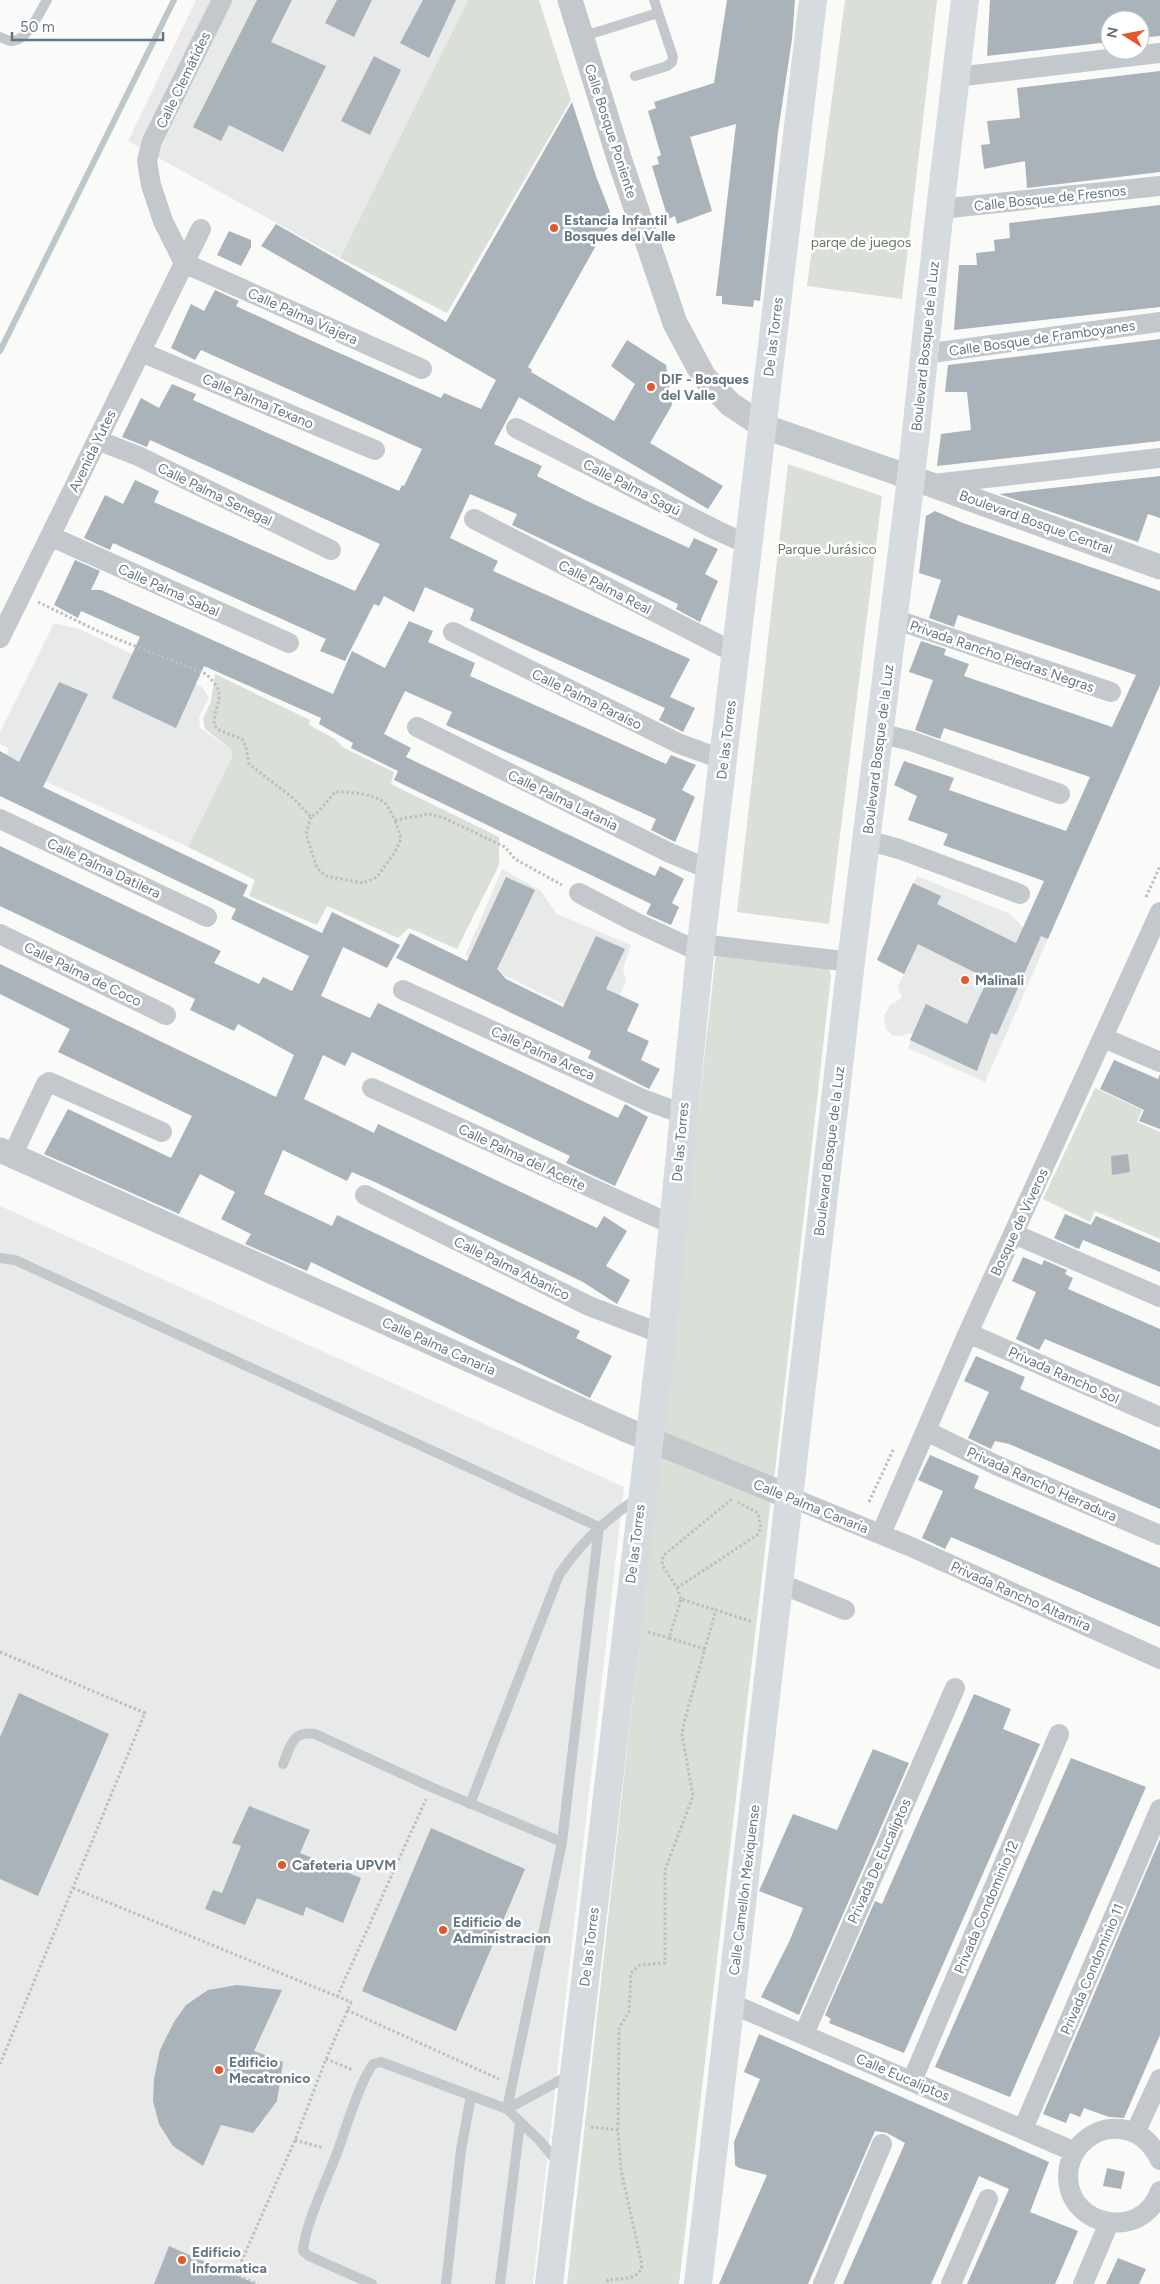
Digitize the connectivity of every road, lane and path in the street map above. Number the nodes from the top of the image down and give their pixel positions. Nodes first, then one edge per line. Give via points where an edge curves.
1 (47, 0) edge
2 (222, 0) edge
3 (570, 0) edge
4 (654, 0) edge
5 (813, 0) edge
6 (965, 0) edge
7 (658, 13) junction
8 (0, 37) edge
9 (581, 37) junction
10 (1160, 53) edge
11 (636, 76) dead end
12 (956, 77) junction
13 (1160, 186) edge
14 (940, 210) junction
15 (201, 229) dead end
16 (184, 263) junction
17 (1160, 322) edge
18 (141, 352) junction
19 (924, 354) junction
20 (422, 369) dead end
21 (763, 426) junction
22 (516, 428) dead end
23 (97, 440) junction
24 (375, 450) dead end
25 (1160, 458) edge
26 (922, 481) junction
27 (474, 519) dead end
28 (50, 536) junction
29 (749, 545) junction
30 (331, 550) dead end
31 (1160, 568) edge
32 (22, 594) junction
33 (894, 619) junction
34 (453, 632) dead end
35 (0, 638) edge
36 (289, 644) dead end
37 (737, 654) junction
38 (1111, 692) dead end
39 (417, 727) dead end
40 (879, 733) junction
41 (724, 760) junction
42 (1060, 794) dead end
43 (311, 817) junction
44 (0, 819) edge
45 (395, 820) junction
46 (866, 840) junction
47 (711, 870) junction
48 (579, 893) joint
49 (1020, 894) dead end
50 (1160, 912) edge
51 (207, 917) dead end
52 (0, 934) edge
53 (1154, 938) edge
54 (701, 948) junction
55 (851, 962) junction
56 (403, 990) dead end
57 (166, 1015) dead end
58 (1104, 1038) junction
59 (1160, 1062) edge
60 (372, 1088) dead end
61 (683, 1114) junction
62 (162, 1132) dead end
63 (6, 1153) edge
64 (364, 1195) dead end
65 (673, 1225) junction
66 (1014, 1234) junction
67 (0, 1258) edge
68 (1160, 1297) edge
69 (968, 1333) junction
70 (662, 1334) junction
71 (1160, 1417) edge
72 (926, 1431) junction
73 (650, 1439) junction
74 (752, 1482) junction
75 (641, 1495) junction
76 (724, 1495) dead end
77 (790, 1497) junction
78 (732, 1498) junction
79 (600, 1527) junction
80 (881, 1534) junction
81 (1160, 1535) edge
82 (780, 1583) junction
83 (677, 1588) junction
84 (681, 1599) junction
85 (716, 1610) junction
86 (845, 1610) dead end
87 (774, 1629) junction
88 (705, 1650) junction
89 (0, 1652) edge
90 (1160, 1659) edge
91 (955, 1688) dead end
92 (1059, 1734) dead end
93 (283, 1764) dead end
94 (431, 1787) junction
95 (470, 1804) junction
96 (1160, 1809) edge
97 (562, 1842) junction
98 (73, 1888) junction
99 (337, 1997) junction
100 (730, 2003) junction
101 (347, 2010) junction
102 (804, 2034) junction
103 (326, 2059) junction
104 (0, 2064) edge
105 (574, 2072) junction
106 (367, 2075) junction
107 (1160, 2079) edge
108 (912, 2081) junction
109 (512, 2085) junction
110 (471, 2096) junction
111 (507, 2109) junction
112 (520, 2123) junction
113 (568, 2124) junction
114 (1023, 2129) junction
115 (618, 2130) junction
116 (1135, 2133) junction
117 (295, 2140) junction
118 (882, 2144) dead end
119 (337, 2152) junction
120 (1075, 2152) junction
121 (1160, 2160) edge
122 (563, 2168) junction
123 (1160, 2191) edge
124 (988, 2199) dead end
125 (1109, 2223) junction
126 (258, 2284) edge
127 (372, 2284) edge
128 (446, 2284) edge
129 (500, 2284) edge
130 (549, 2284) edge
131 (605, 2284) edge
132 (698, 2284) edge
133 (823, 2284) edge
134 (951, 2284) edge
135 (1083, 2284) edge

1 - 8 lane via 20,39 11,41
2 - 16 street, Calle Clemátides via 152,141 147,161 163,221
3 - 9 street, Calle Bosque Poniente
4 - 7 lane
5 - 21 main road, De las Torres
6 - 12 main road, Boulevard Bosque de la Luz
7 - 9 lane
7 - 11 lane via 672,62
9 - 21 street, Calle Bosque Poniente via 675,323 704,378 730,404
10 - 12 street
12 - 14 main road, Boulevard Bosque de la Luz
13 - 14 street, Calle Bosque de Fresnos
14 - 19 main road, Boulevard Bosque de la Luz
15 - 16 street, Avenida Yutes
16 - 18 street, Avenida Yutes
16 - 20 street, Calle Palma Viajera
17 - 19 street, Calle Bosque de Framboyanes
18 - 23 street, Avenida Yutes
18 - 24 street, Calle Palma Texano
19 - 26 main road, Boulevard Bosque de la Luz
21 - 26 street, Calle Bosque Poniente
21 - 29 main road, De las Torres
22 - 29 street, Calle Palma Sagú
23 - 28 street, Avenida Yutes
23 - 30 street, Calle Palma Senegal via 138,456
25 - 26 street
26 - 31 street, Boulevard Bosque Central
26 - 33 main road, Boulevard Bosque de la Luz
27 - 37 street, Calle Palma Real
28 - 32 street, Avenida Yutes
28 - 36 street, Calle Palma Sabal
29 - 37 main road, De las Torres
32 - 35 street, Avenida Yutes
32 - 43 path via 102,633 206,674 215,683 220,697 214,725 242,739 249,764 293,798
33 - 38 street, Privada Rancho Piedras Negras
33 - 40 main road, Boulevard Bosque de la Luz
34 - 41 street, Calle Palma Paraíso via 680,744
37 - 41 main road, De las Torres
39 - 47 street, Calle Palma Latania via 670,853
40 - 42 street via 911,741
40 - 46 main road, Boulevard Bosque de la Luz
41 - 47 main road, De las Torres
43 - 45 path via 335,792 350,791 385,803
43 - 45 path via 306,834 317,868 326,876 363,883 377,877 395,852 401,839
44 - 51 street, Calle Palma Datilera
45 - 48 path via 429,814 444,818 505,847 526,866
46 - 49 street
46 - 55 main road, Boulevard Bosque de la Luz
47 - 54 main road, De las Torres
48 - 54 street via 635,922
50 - 53 street, Bosque de Viveros
52 - 57 street, Calle Palma de Coco
53 - 58 street, Bosque de Viveros
54 - 55 street
54 - 61 main road, De las Torres
55 - 77 main road, Boulevard Bosque de la Luz
56 - 61 street, Calle Palma Areca via 636,1096
58 - 59 street
58 - 66 street, Bosque de Viveros
60 - 65 street, Calle Palma del Aceite
61 - 65 main road, De las Torres
62 - 63 street via 49,1082
63 - 73 street, Calle Palma Canaria
64 - 70 street, Calle Palma Abanico via 589,1306
65 - 70 main road, De las Torres
66 - 68 street
66 - 69 street, Bosque de Viveros
67 - 79 lane via 15,1260
69 - 71 street, Privada Rancho Sol
69 - 72 street, Bosque de Viveros
70 - 73 main road, De las Torres
72 - 80 street, Bosque de Viveros
72 - 81 street, Privada Rancho Herradura
73 - 74 street, Calle Palma Canaria
73 - 75 main road, De las Torres
74 - 77 street, Calle Palma Canaria
74 - 78 path
75 - 79 lane
75 - 105 main road, De las Torres
76 - 78 path
77 - 80 street, Calle Palma Canaria
77 - 82 main road, Calle Camellón Mexiquense
78 - 83 path via 663,1556 662,1565
78 - 83 path via 758,1513 761,1528 757,1535
79 - 95 lane via 573,1554 559,1575
79 - 97 lane
80 - 90 street, Privada Rancho Altamira
82 - 86 street
82 - 87 main road, Calle Camellón Mexiquense
83 - 84 path
84 - 85 path
84 - 88 path via 670,1638
85 - 87 path
85 - 88 path
87 - 100 main road, Calle Camellón Mexiquense
88 - 115 path via 682,1735 693,1796 665,1870 665,1963 640,1965 631,1973 629,2012 619,2028
89 - 98 path via 145,1713
91 - 102 street, Privada De Eucaliptos
92 - 108 street, Privada Condominio 12
93 - 94 lane via 296,1736 304,1732 315,1734
94 - 95 lane
94 - 99 path
95 - 97 lane
96 - 114 street, Privada Condominio 11
97 - 109 lane
98 - 99 path
98 - 104 path
99 - 101 path via 351,2002
100 - 102 street, Calle Eucaliptos
100 - 132 main road, Calle Camellón Mexiquense
101 - 103 path
101 - 109 path
102 - 108 street, Calle Eucaliptos
103 - 106 path
103 - 117 path
105 - 111 lane
105 - 113 main road, De las Torres
106 - 110 lane via 373,2064 381,2062
106 - 119 lane
107 - 116 street
108 - 114 street, Calle Eucaliptos
109 - 111 lane
110 - 111 lane
110 - 128 lane via 461,2150
111 - 112 lane
112 - 122 lane
112 - 129 lane
113 - 115 path
113 - 122 main road, De las Torres
114 - 120 street, Calle Eucaliptos
115 - 131 path via 621,2170 642,2265 634,2277 608,2280
116 - 120 street via 1118,2128 1106,2129 1085,2139
116 - 121 street via 1148,2142
117 - 119 path
117 - 126 path via 236,2275
118 - 133 street
119 - 127 lane via 302,2251
120 - 125 street via 1068,2170 1071,2194 1084,2212
122 - 130 main road, De las Torres
123 - 125 street via 1153,2205 1136,2219
124 - 134 street
125 - 135 street

